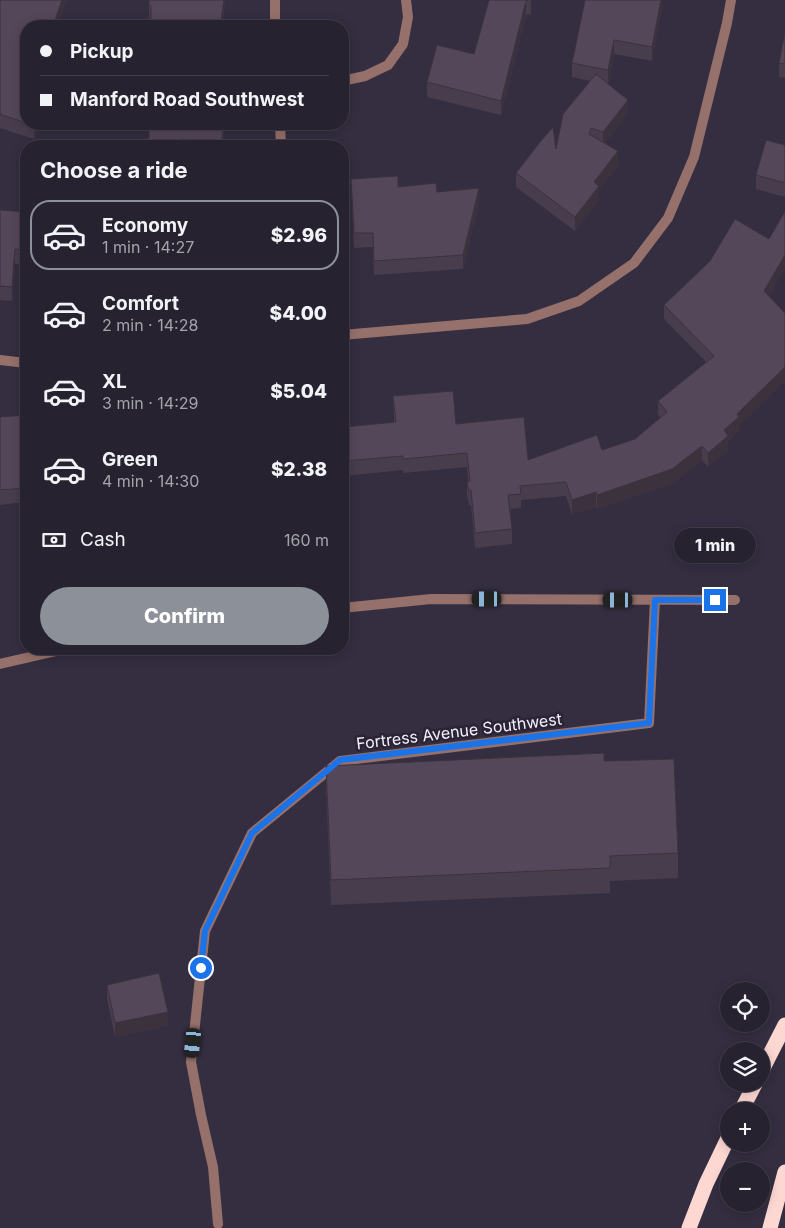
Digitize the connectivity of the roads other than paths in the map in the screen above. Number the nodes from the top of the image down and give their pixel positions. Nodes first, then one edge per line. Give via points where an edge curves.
1 (275, 0) edge
2 (406, 0) edge
3 (731, 0) edge
4 (275, 20) edge
5 (349, 79) edge
6 (349, 334) edge
7 (0, 360) edge
8 (20, 362) edge
9 (655, 600) junction
10 (735, 600) dead end
11 (349, 607) edge
12 (39, 655) edge
13 (0, 664) edge
14 (785, 1025) edge
15 (770, 1054) edge
16 (721, 1152) edge
17 (783, 1179) edge
18 (218, 1224) dead end
19 (689, 1228) edge
20 (770, 1228) edge

1 - 4 street
2 - 5 street via 408,17 404,44 388,65
3 - 6 street via 694,157 668,218 634,263 579,301 527,319
7 - 8 street
9 - 10 street
9 - 11 street via 431,599
9 - 18 street, Fortress Avenue Southwest via 649,723 340,760 252,833 205,931 191,1062 213,1167
12 - 13 street
14 - 15 highway
16 - 19 highway
17 - 20 highway

